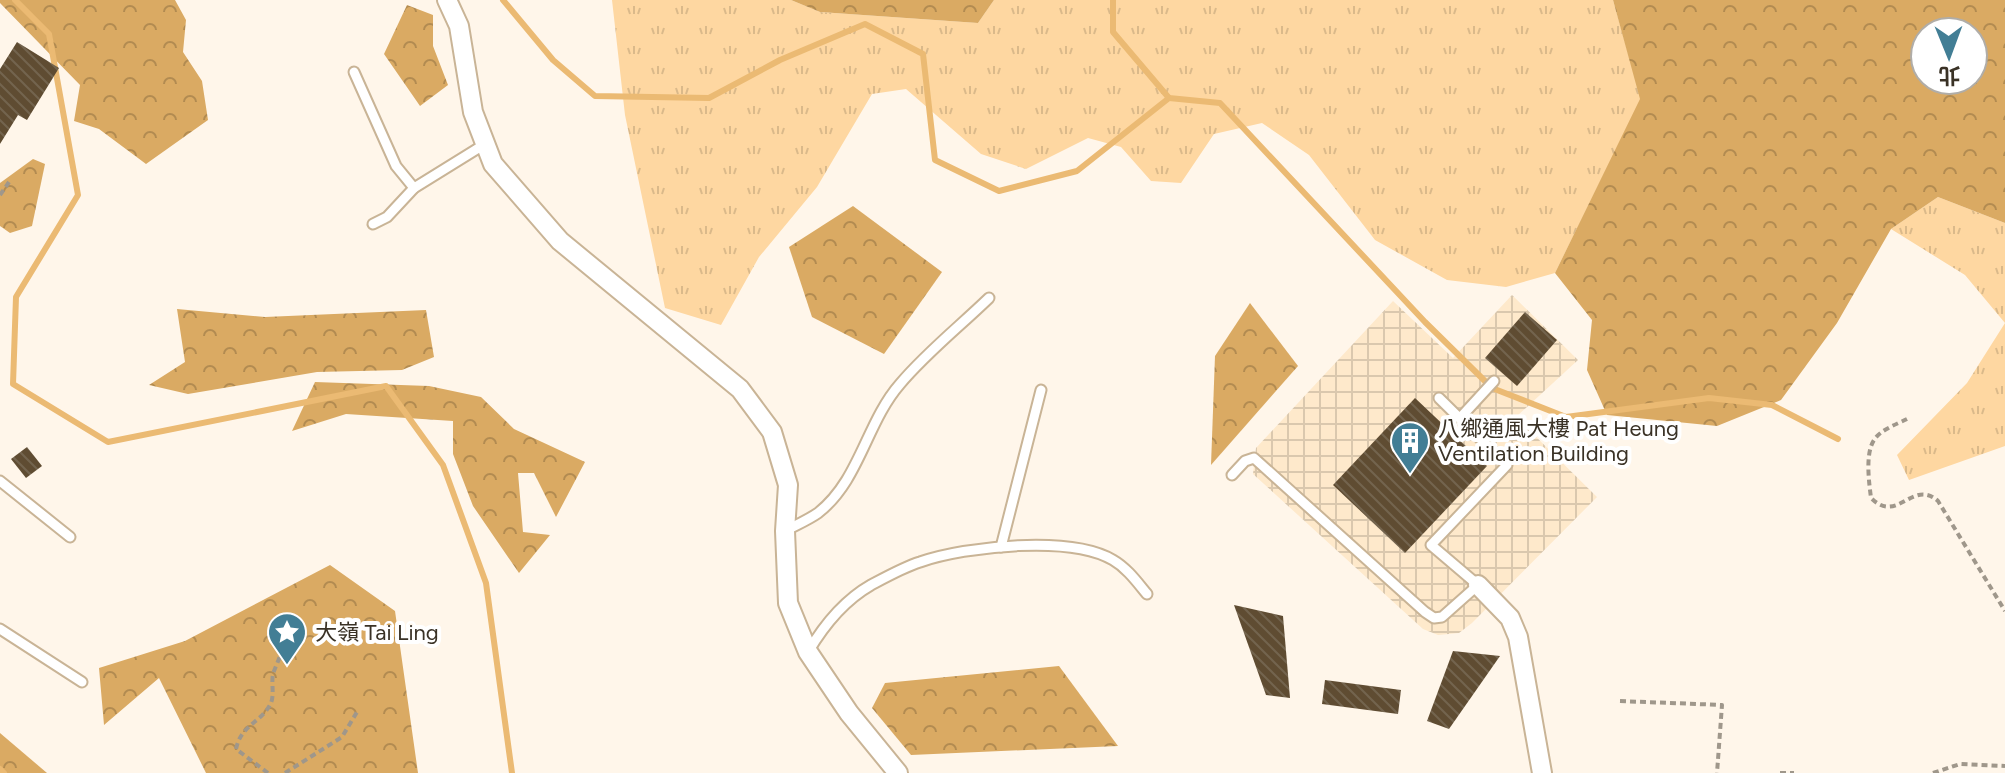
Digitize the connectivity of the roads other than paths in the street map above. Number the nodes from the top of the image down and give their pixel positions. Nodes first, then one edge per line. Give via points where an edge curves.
1 (447, 0) edge
2 (354, 72) dead end
3 (485, 144) junction
4 (414, 188) junction
5 (373, 224) dead end
6 (989, 298) dead end
7 (1494, 381) dead end
8 (1041, 390) dead end
9 (1439, 398) dead end
10 (1460, 418) junction
11 (1232, 475) dead end
12 (0, 481) edge
13 (785, 531) junction
14 (70, 537) dead end
15 (1001, 547) junction
16 (1478, 585) junction
17 (1147, 594) dead end
18 (0, 629) edge
19 (808, 652) junction
20 (82, 682) dead end
21 (898, 773) edge
22 (1542, 773) edge

1 - 3 street via 459,26 473,112
2 - 4 lane via 396,166
3 - 4 lane
3 - 13 street via 493,164 560,241 740,389 772,432 788,485
4 - 5 lane
6 - 13 lane via 899,385 853,473 833,498 817,514
7 - 10 lane
8 - 15 lane
9 - 10 lane
10 - 16 lane via 1507,465 1431,545
11 - 16 lane via 1254,458 1434,618
12 - 14 lane
13 - 19 street via 788,603
15 - 17 lane via 1091,550 1126,570
15 - 19 lane via 921,562 869,586 839,610
16 - 22 street via 1510,618 1518,637
18 - 20 lane
19 - 21 street

